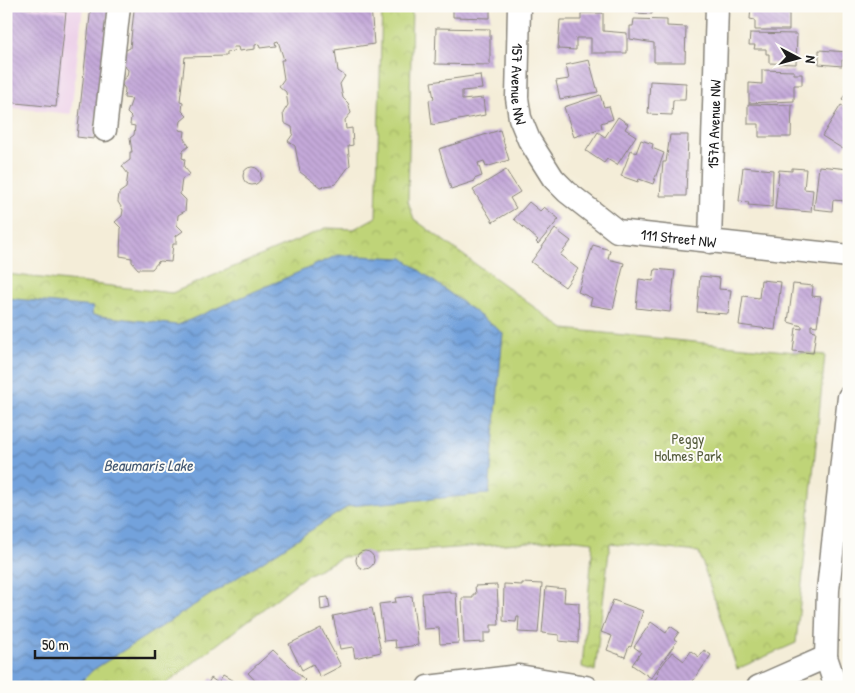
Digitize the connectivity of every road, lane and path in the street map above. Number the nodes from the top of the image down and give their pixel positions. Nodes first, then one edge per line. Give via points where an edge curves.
1 (119, 6) edge
2 (519, 6) edge
3 (717, 6) edge
4 (105, 130) dead end
5 (538, 156) joint
6 (710, 242) junction
7 (849, 256) edge
8 (849, 396) edge
9 (826, 657) junction
10 (428, 687) edge
11 (586, 687) edge
12 (758, 687) edge
13 (836, 687) edge

1 - 4 street
2 - 5 street, 157 Avenue NW via 517,98 520,118
3 - 6 street, 157A Avenue NW
5 - 6 street, 111 Street NW via 567,192 617,231
6 - 7 street, 111 Street NW
8 - 9 street via 828,590
9 - 12 street
9 - 13 street
10 - 11 street via 519,676

